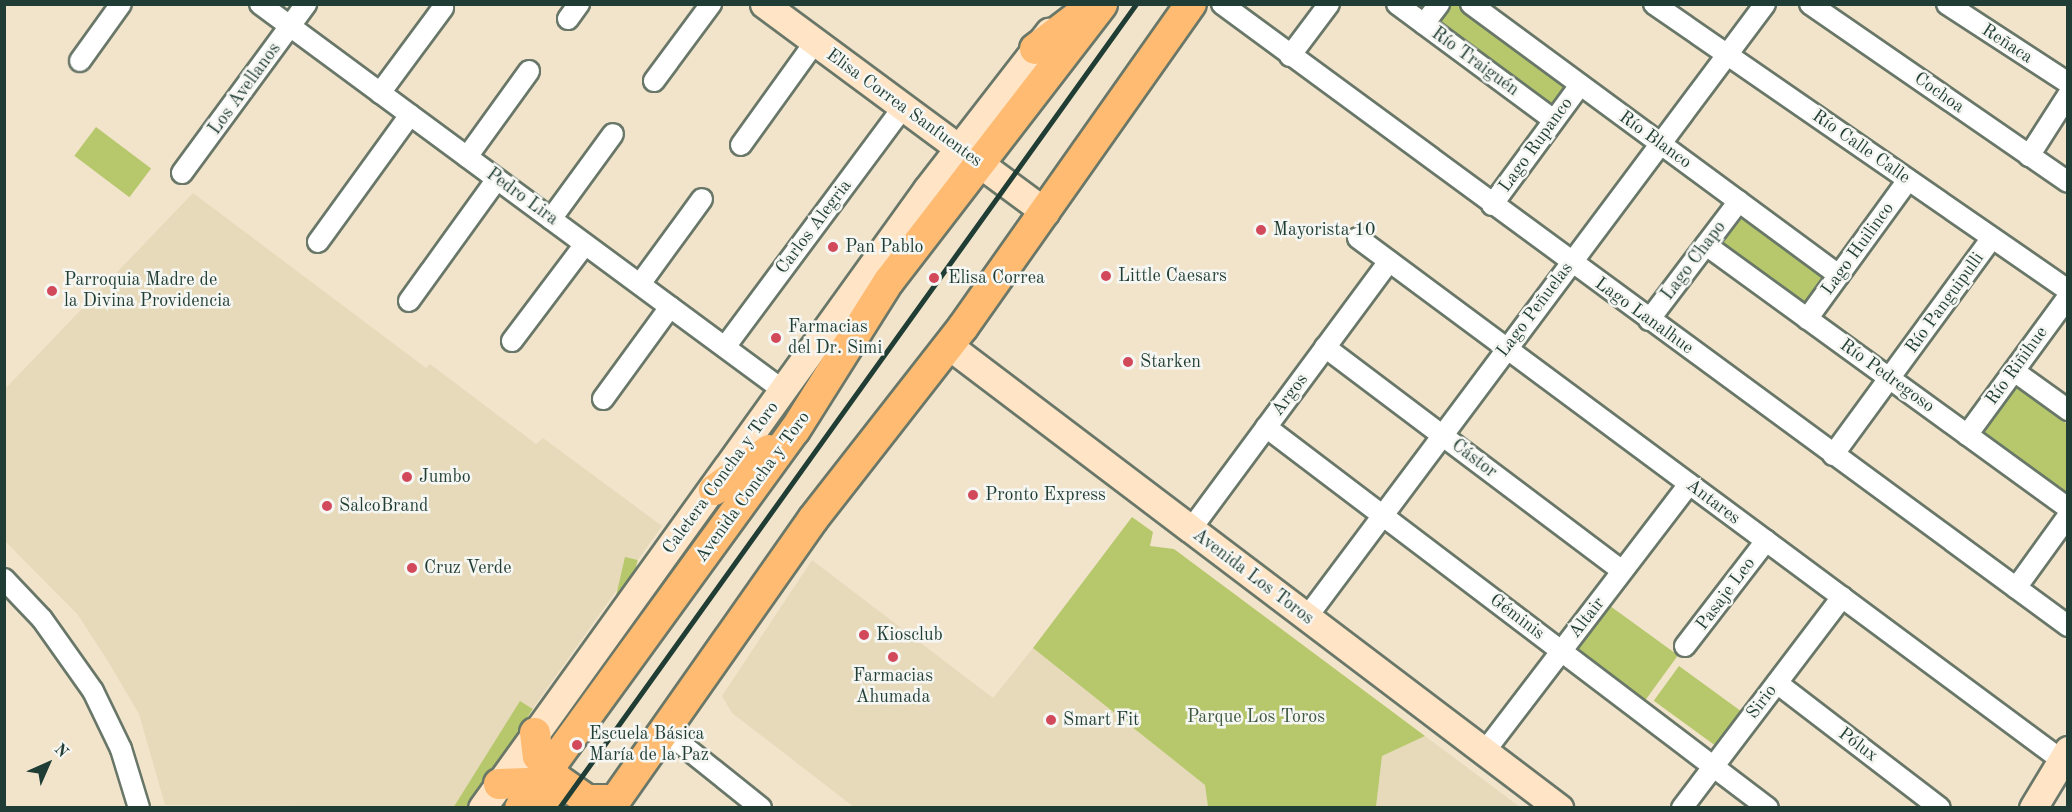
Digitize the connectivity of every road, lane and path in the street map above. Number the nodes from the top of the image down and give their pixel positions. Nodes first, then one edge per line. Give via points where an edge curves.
1 (121, 4) edge
2 (260, 4) edge
3 (306, 4) edge
4 (711, 4) edge
5 (764, 4) edge
6 (1070, 4) edge
7 (1093, 4) edge
8 (1102, 4) edge
9 (1191, 4) edge
10 (1222, 4) edge
11 (1329, 4) edge
12 (1397, 4) edge
13 (1439, 4) edge
14 (1471, 4) edge
15 (1654, 4) edge
16 (1765, 4) edge
17 (1810, 4) edge
18 (1947, 4) edge
19 (443, 8) dead end
20 (1424, 24) junction
21 (290, 27) junction
22 (815, 42) junction
23 (1035, 49) junction
24 (1726, 54) junction
25 (1290, 56) junction
26 (80, 61) dead end
27 (529, 71) dead end
28 (654, 81) dead end
29 (2067, 83) edge
30 (1580, 85) junction
31 (380, 93) junction
32 (2067, 95) edge
33 (903, 107) junction
34 (410, 115) junction
35 (1554, 120) junction
36 (613, 134) dead end
37 (1660, 143) junction
38 (741, 145) dead end
39 (968, 155) junction
40 (2029, 156) junction
41 (467, 157) junction
42 (182, 173) dead end
43 (497, 179) junction
44 (1908, 180) junction
45 (2067, 182) edge
46 (702, 199) dead end
47 (1739, 201) junction
48 (1492, 205) junction
49 (1045, 212) junction
50 (551, 219) junction
51 (1358, 238) dead end
52 (1992, 238) junction
53 (318, 242) dead end
54 (585, 244) junction
55 (1706, 245) junction
56 (1389, 261) junction
57 (1570, 263) junction
58 (1839, 275) junction
59 (640, 284) junction
60 (2067, 290) edge
61 (2067, 297) edge
62 (409, 301) dead end
63 (670, 307) junction
64 (1807, 319) junction
65 (1649, 320) junction
66 (513, 341) dead end
67 (948, 345) junction
68 (725, 347) junction
69 (1325, 347) junction
70 (1506, 348) junction
71 (2014, 371) junction
72 (1889, 379) junction
73 (784, 391) junction
74 (603, 399) dead end
75 (2067, 410) edge
76 (1266, 427) junction
77 (795, 429) junction
78 (1442, 435) junction
79 (1967, 435) junction
80 (1833, 455) junction
81 (1689, 484) junction
82 (714, 490) junction
83 (2067, 508) edge
84 (1383, 515) junction
85 (2067, 516) edge
86 (1191, 529) junction
87 (1766, 541) junction
88 (1622, 571) junction
89 (4, 579) edge
90 (2016, 588) junction
91 (1842, 597) junction
92 (1307, 617) junction
93 (2067, 626) edge
94 (1685, 646) dead end
95 (1561, 651) junction
96 (1777, 683) junction
97 (664, 732) junction
98 (535, 733) junction
99 (1485, 751) junction
100 (2065, 758) edge
101 (1713, 766) junction
102 (534, 788) edge
103 (490, 796) edge
104 (613, 804) edge
105 (139, 807) edge
106 (563, 807) edge
107 (761, 807) edge
108 (1559, 807) edge
109 (1682, 807) edge
110 (1768, 807) edge
111 (1940, 807) edge
112 (2033, 807) edge

1 - 26 street
2 - 21 street, Pedro Lira
3 - 21 street, Los Avellanos
4 - 28 street
5 - 22 street, Elisa Correa Sanfuentes
6 - 23 street, Caletera Concha y Toro
7 - 23 main road
8 - 39 main road, Avenida Concha y Toro
9 - 49 main road
10 - 25 street, Lago Lanalhue
11 - 25 street
12 - 20 street, Río Traiguén
13 - 20 street
14 - 30 street, Río Blanco
15 - 24 street, Río Calle Calle
16 - 24 street, Lago Peñuelas
17 - 40 street, Cochoa
18 - 29 street, Reñaca
19 - 31 street
20 - 35 street, Río Traiguén
21 - 31 street, Pedro Lira
21 - 42 street, Los Avellanos
22 - 33 street, Elisa Correa Sanfuentes
22 - 38 street
23 - 39 street, Caletera Concha y Toro
24 - 37 street, Lago Peñuelas
24 - 44 street, Río Calle Calle
25 - 48 street, Lago Lanalhue
27 - 41 street
30 - 35 street, Lago Rupanco
30 - 37 street, Río Blanco
31 - 34 street, Pedro Lira
32 - 40 street
33 - 39 street, Elisa Correa Sanfuentes
33 - 68 street, Carlos Alegria
34 - 41 street, Pedro Lira
34 - 53 street
35 - 48 street, Lago Rupanco
36 - 50 street
37 - 47 street, Río Blanco
37 - 57 street, Lago Peñuelas
39 - 49 street, Elisa Correa Sanfuentes
39 - 73 street, Caletera Concha y Toro
39 - 77 main road, Avenida Concha y Toro
40 - 45 street, Cochoa
41 - 43 street, Pedro Lira
43 - 50 street, Pedro Lira
43 - 62 street
44 - 52 street, Río Calle Calle
44 - 58 street, Lago Huilinco
46 - 59 street
47 - 55 street, Lago Chapo
47 - 58 street, Río Blanco
48 - 57 street, Lago Lanalhue
49 - 67 main road
50 - 54 street, Pedro Lira
51 - 56 street, Antares
52 - 60 street, Río Calle Calle
52 - 72 street, Río Panguipulli
54 - 59 street, Pedro Lira
54 - 66 street
55 - 64 street, Río Pedregoso
55 - 65 street, Lago Chapo
56 - 69 street, Argos
56 - 70 street, Antares
57 - 65 street, Lago Lanalhue
57 - 70 street, Lago Peñuelas
58 - 64 street, Lago Huilinco
59 - 63 street, Pedro Lira
61 - 71 street, Río Riñihue
63 - 68 street, Pedro Lira
63 - 74 street
64 - 72 street, Río Pedregoso
65 - 80 street, Lago Lanalhue
67 - 86 street, Avenida Los Toros
67 - 97 main road via 813,519
68 - 73 street, Pedro Lira
69 - 76 street, Argos
69 - 78 street, Cástor
70 - 78 street, Lago Peñuelas
70 - 81 street, Antares
71 - 75 street
71 - 79 street, Río Riñihue
72 - 79 street, Río Pedregoso
72 - 80 street, Río Panguipulli
73 - 82 street, Caletera Concha y Toro
76 - 84 street, Géminis
76 - 86 street, Argos
77 - 82 main road
77 - 102 main road, Avenida Concha y Toro
78 - 84 street, Lago Peñuelas
78 - 88 street, Cástor
79 - 83 street, Río Pedregoso
80 - 90 street, Lago Lanalhue
81 - 87 street, Antares
81 - 88 street, Altair
82 - 98 street, Caletera Concha y Toro
84 - 92 street, Lago Peñuelas
84 - 95 street, Géminis
85 - 90 street
86 - 92 street, Avenida Los Toros
87 - 91 street, Antares
87 - 94 street, Pasaje Leo
88 - 95 street, Altair
89 - 105 street via 42,619 93,692 121,749
90 - 93 street, Lago Lanalhue
91 - 96 street, Sirio
91 - 100 street, Antares
92 - 99 street, Avenida Los Toros
95 - 99 street, Altair
95 - 101 street, Géminis
96 - 101 street, Sirio
96 - 111 street, Pólux
97 - 104 main road
97 - 107 street
98 - 102 main road via 538,756
98 - 103 street, Caletera Concha y Toro
99 - 108 street, Avenida Los Toros
100 - 112 street
101 - 109 street, Sirio
101 - 110 street, Géminis
102 - 103 main road
102 - 104 main road
102 - 106 main road

